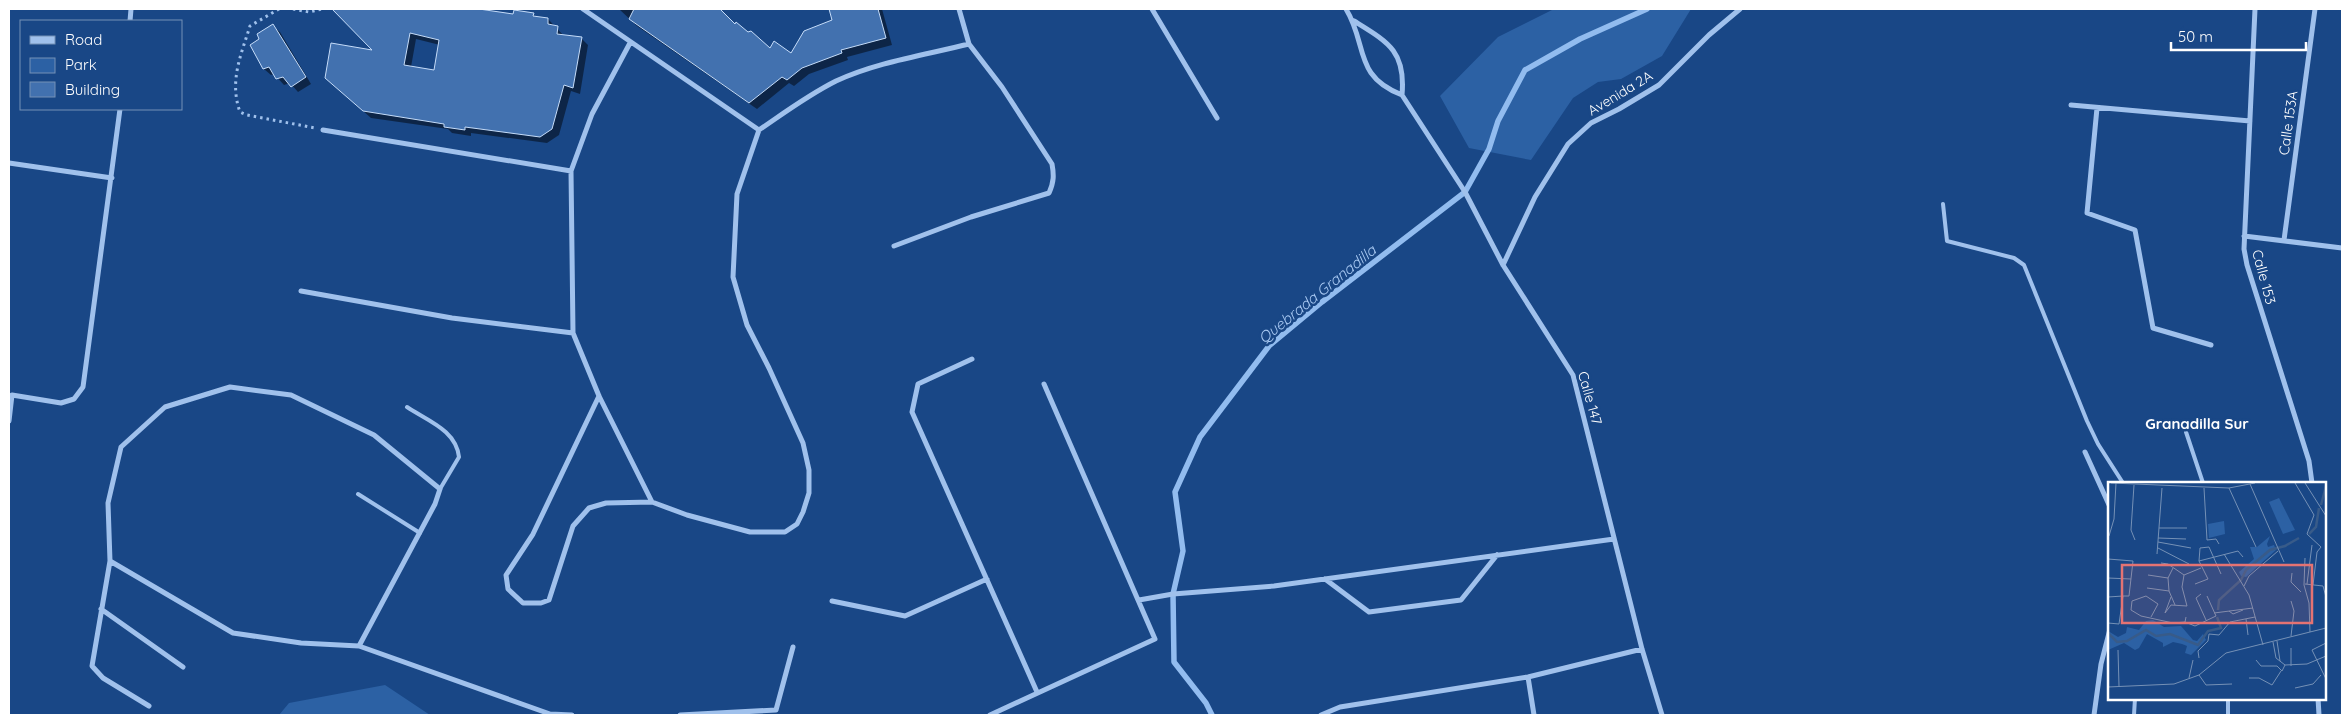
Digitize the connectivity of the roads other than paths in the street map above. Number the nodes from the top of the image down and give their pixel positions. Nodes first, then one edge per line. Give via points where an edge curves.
1 (583, 9) edge
2 (959, 9) edge
3 (1152, 9) edge
4 (1346, 9) edge
5 (1740, 9) edge
6 (2255, 9) edge
7 (2315, 9) edge
8 (1354, 21) junction
9 (630, 43) junction
10 (968, 44) junction
11 (1402, 95) junction
12 (2071, 105) dead end
13 (2096, 108) junction
14 (120, 110) edge
15 (1217, 118) dead end
16 (2250, 120) junction
17 (323, 130) road end
18 (759, 130) junction
19 (9, 164) edge
20 (570, 172) junction
21 (112, 178) junction
22 (1943, 204) dead end
23 (2244, 236) junction
24 (2284, 240) junction
25 (894, 246) dead end
26 (2342, 248) edge
27 (1503, 265) junction
28 (301, 291) dead end
29 (573, 333) junction
30 (2211, 345) dead end
31 (972, 359) dead end
32 (1044, 384) dead end
33 (11, 394) edge
34 (599, 396) junction
35 (407, 407) dead end
36 (9, 421) edge
37 (2186, 432) dead end
38 (2085, 452) dead end
39 (2123, 482) edge
40 (2203, 482) edge
41 (2312, 482) edge
42 (440, 489) junction
43 (358, 494) dead end
44 (652, 502) junction
45 (2108, 503) edge
46 (420, 533) junction
47 (1614, 539) junction
48 (1498, 555) junction
49 (110, 561) junction
50 (987, 579) junction
51 (1325, 579) junction
52 (1139, 600) junction
53 (832, 601) dead end
54 (101, 609) junction
55 (2108, 637) edge
56 (359, 646) junction
57 (793, 647) dead end
58 (1642, 649) junction
59 (182, 667) dead end
60 (1528, 677) junction
61 (1037, 692) junction
62 (2135, 699) edge
63 (2228, 699) edge
64 (2318, 699) edge
65 (148, 706) dead end
66 (776, 710) junction
67 (572, 715) edge
68 (680, 715) edge
69 (782, 715) edge
70 (990, 715) edge
71 (1321, 715) edge
72 (1534, 715) edge
73 (1662, 715) edge
74 (2094, 715) edge
75 (2134, 715) edge
76 (2228, 715) edge
77 (2318, 715) edge

1 - 9 street
2 - 10 street
3 - 15 street
4 - 8 street
5 - 27 street, Avenida 2A via 1708,35 1659,85 1591,123 1568,144 1535,197
6 - 16 street, Calle 153
7 - 24 street, Calle 153A
8 - 11 street via 1365,64 1379,83
8 - 11 street via 1386,41 1400,62 1404,77
9 - 18 street
9 - 20 street via 592,114
10 - 18 street via 838,81 805,98
10 - 25 street via 1002,87 1046,154 1054,175 1053,185 1049,193 971,217
11 - 27 street, Calle 147 via 1465,192
12 - 13 street
13 - 16 street
13 - 30 street via 2087,213 2135,230 2153,328
14 - 21 street
16 - 23 street, Calle 153
17 - 20 street
18 - 44 street via 737,194 733,277 747,325 804,443 809,493 797,524 785,532 773,533 750,532 687,516
19 - 21 street
20 - 29 street
21 - 33 street via 83,387 74,399 62,403
22 - 39 lane via 1947,241 2014,258 2024,265 2087,421 2106,458
23 - 24 street
23 - 41 street, Calle 153 via 2246,265 2309,461
24 - 26 street
27 - 47 street, Calle 147 via 1573,375
28 - 29 street via 452,318
29 - 34 street
31 - 50 street via 918,384 912,412
32 - 52 street
33 - 36 street
34 - 44 street
34 - 44 street via 533,534 508,569 508,589 523,603 549,600 573,526 580,515 596,504
35 - 42 lane via 455,440 459,457
37 - 40 lane
38 - 45 street
42 - 46 street
42 - 49 street via 374,435 291,394 230,387 165,407 121,447 108,503
43 - 46 lane
46 - 56 street
47 - 48 street
47 - 58 street, Calle 147
48 - 51 street
48 - 51 street via 1461,600 1369,612
49 - 54 street
49 - 56 street via 233,633 301,643
50 - 53 street via 905,616
50 - 61 street
51 - 52 street
52 - 61 street via 1155,639
54 - 59 street
54 - 65 street via 92,666 103,678
55 - 74 street
56 - 67 street via 550,714
57 - 66 street
58 - 60 street
58 - 73 street, Calle 147
60 - 71 street via 1340,707
60 - 72 street
61 - 70 street
62 - 75 lane
63 - 76 lane
64 - 77 street
66 - 68 street
66 - 69 street

